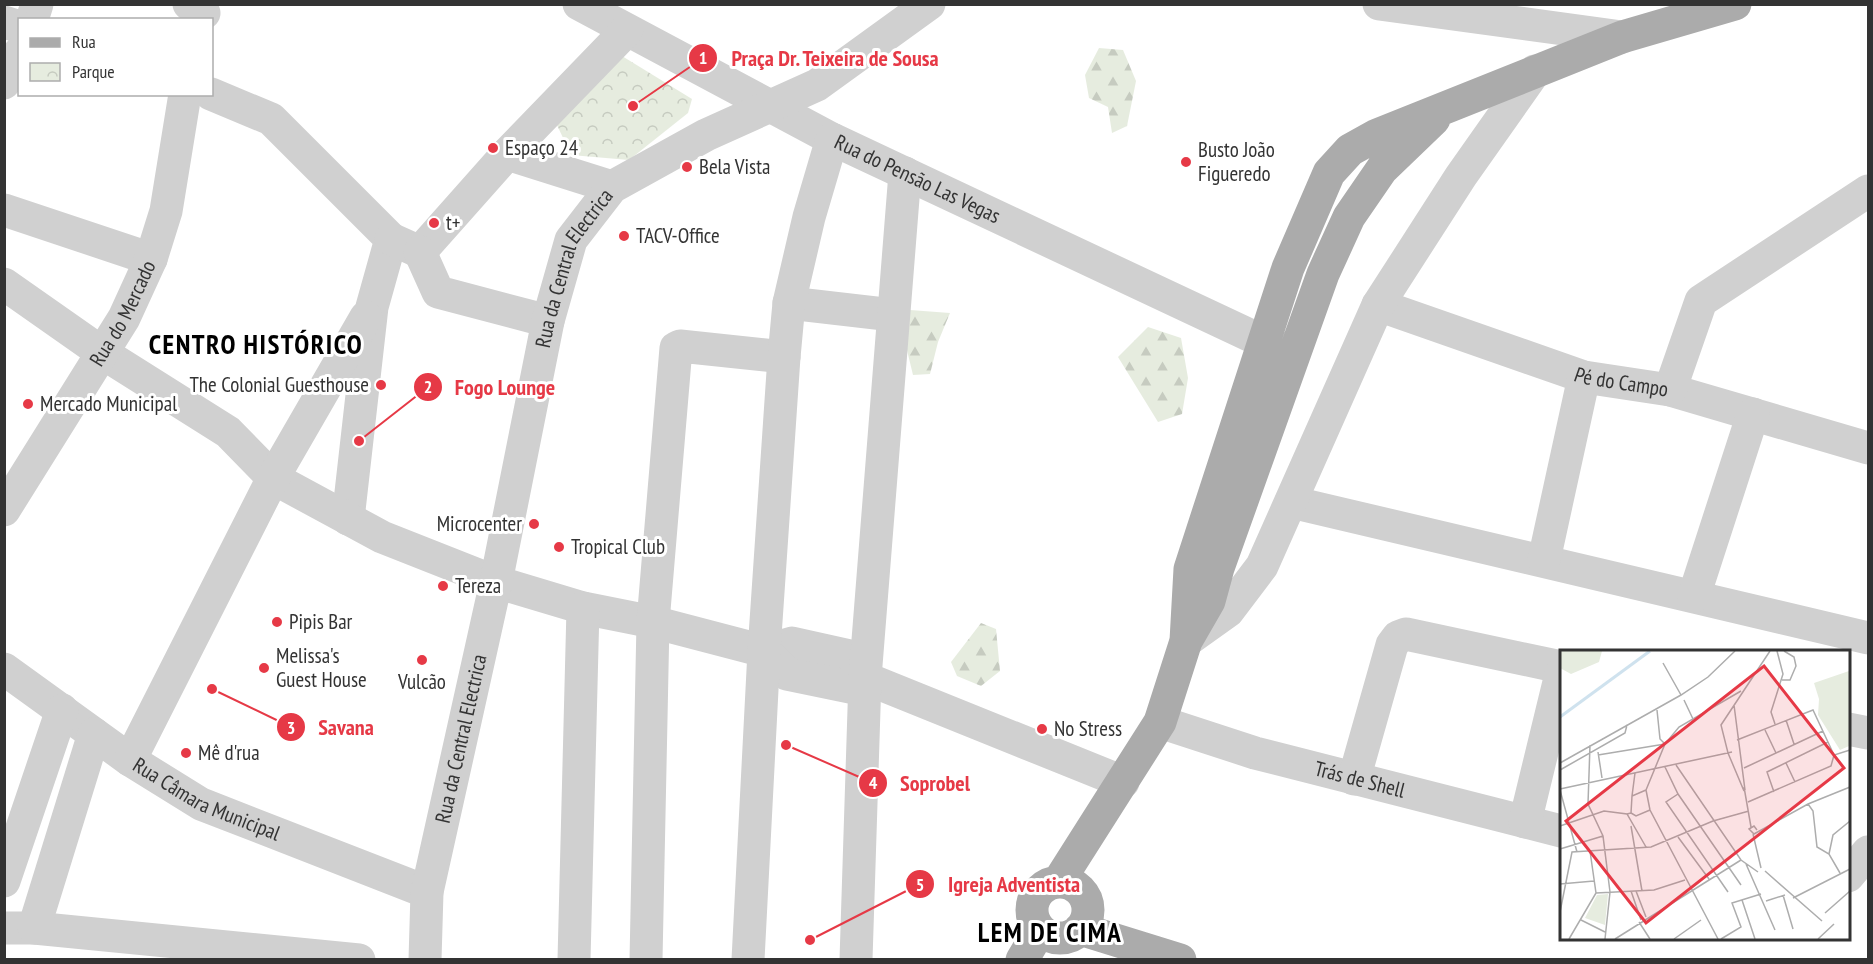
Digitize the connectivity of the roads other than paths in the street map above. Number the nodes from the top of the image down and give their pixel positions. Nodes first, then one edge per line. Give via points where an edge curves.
1 (579, 4) edge
2 (929, 4) edge
3 (1379, 4) edge
4 (1735, 4) edge
5 (627, 30) junction
6 (1622, 37) junction
7 (18, 56) edge
8 (1535, 71) junction
9 (4, 83) edge
10 (213, 95) edge
11 (185, 96) edge
12 (771, 106) junction
13 (1445, 108) junction
14 (832, 139) junction
15 (507, 154) junction
16 (905, 173) junction
17 (612, 187) junction
18 (1869, 191) edge
19 (4, 210) edge
20 (405, 246) junction
21 (151, 259) junction
22 (4, 284) edge
23 (789, 303) junction
24 (1378, 305) junction
25 (372, 307) junction
26 (893, 315) junction
27 (548, 321) junction
28 (1262, 341) junction
29 (101, 352) junction
30 (1294, 353) junction
31 (784, 357) junction
32 (1584, 377) junction
33 (1670, 390) junction
34 (1752, 414) junction
35 (1869, 448) edge
36 (16, 468) edge
37 (273, 478) junction
38 (1291, 502) junction
39 (4, 510) edge
40 (348, 519) junction
41 (1544, 560) junction
42 (496, 582) junction
43 (1694, 596) junction
44 (584, 608) junction
45 (653, 622) junction
46 (1869, 638) edge
47 (1186, 641) junction
48 (1831, 641) edge
49 (764, 651) junction
50 (1560, 667) edge
51 (4, 669) edge
52 (865, 678) junction
53 (1560, 678) edge
54 (62, 710) junction
55 (1160, 722) junction
56 (1849, 729) edge
57 (1869, 733) edge
58 (94, 734) junction
59 (130, 760) junction
60 (1354, 779) junction
61 (1123, 782) junction
62 (1525, 822) junction
63 (1560, 831) edge
64 (1869, 852) edge
65 (1849, 875) edge
66 (1059, 881) junction
67 (4, 882) edge
68 (427, 892) junction
69 (19, 928) edge
70 (1080, 929) junction
71 (1040, 930) junction
72 (360, 960) edge
73 (425, 960) edge
74 (574, 960) edge
75 (646, 960) edge
76 (748, 960) edge
77 (856, 960) edge
78 (1022, 960) edge
79 (1180, 960) edge

1 - 5 street, Rua do Pensão Las Vegas
2 - 12 street, Rua da Central Electrica via 832,76
3 - 6 street
4 - 6 main road
5 - 12 street, Rua do Pensão Las Vegas
5 - 15 street
6 - 8 main road
7 - 9 street
8 - 13 main road
8 - 24 street
10 - 20 street via 271,119
11 - 21 street, Rua do Mercado via 166,212
12 - 14 street, Rua do Pensão Las Vegas
12 - 17 street, Rua da Central Electrica via 706,135
13 - 28 main road via 1350,150 1329,173
13 - 30 main road via 1382,170 1349,217
14 - 16 street, Rua do Pensão Las Vegas
14 - 23 street
15 - 17 street
15 - 20 street
16 - 26 street
16 - 28 street, Rua do Pensão Las Vegas
17 - 27 street, Rua da Central Electrica via 571,240
18 - 33 street via 1701,301
19 - 21 street
20 - 25 street
20 - 27 street via 438,292
21 - 29 street, Rua do Mercado via 124,318
22 - 29 street
23 - 26 street
23 - 31 street
24 - 32 street, Pé do Campo
24 - 38 street
25 - 37 street
25 - 40 street
26 - 52 street
27 - 42 street, Rua da Central Electrica
28 - 30 street, Rua do Pensão Las Vegas
28 - 47 main road via 1190,569
29 - 36 street, Rua do Mercado
29 - 37 street via 228,432
30 - 47 main road via 1209,601
31 - 45 street via 676,348
31 - 49 street
32 - 33 street, Pé do Campo
32 - 41 street
33 - 34 street, Pé do Campo
34 - 35 street, Pé do Campo
34 - 43 street
36 - 39 street, Rua do Mercado
37 - 40 street
37 - 59 street
38 - 41 street
38 - 47 street via 1262,566 1228,611
40 - 42 street via 382,537
41 - 43 street
42 - 44 street
42 - 68 street, Rua da Central Electrica
43 - 48 street
44 - 45 street
44 - 74 street
45 - 49 street
45 - 75 street
46 - 48 street
47 - 55 main road
49 - 52 street via 792,643 855,657
49 - 76 street
50 - 60 street via 1406,634 1398,637 1392,645
51 - 54 street, Rua Câmara Municipal
52 - 61 street
52 - 77 street
53 - 62 street
54 - 58 street, Rua Câmara Municipal
54 - 67 street
55 - 60 street, Trás de Shell
55 - 61 main road
56 - 57 street
58 - 59 street, Rua Câmara Municipal
58 - 69 street
59 - 68 street, Rua Câmara Municipal via 201,804
60 - 62 street, Trás de Shell
61 - 66 main road
62 - 63 street, Trás de Shell
64 - 65 street
66 - 70 main road via 1070,883 1086,898 1086,920
66 - 71 main road via 1039,890 1034,900 1034,921
68 - 73 street, Rua da Central Electrica
69 - 72 street
70 - 71 main road via 1060,938
70 - 79 main road
71 - 78 main road

